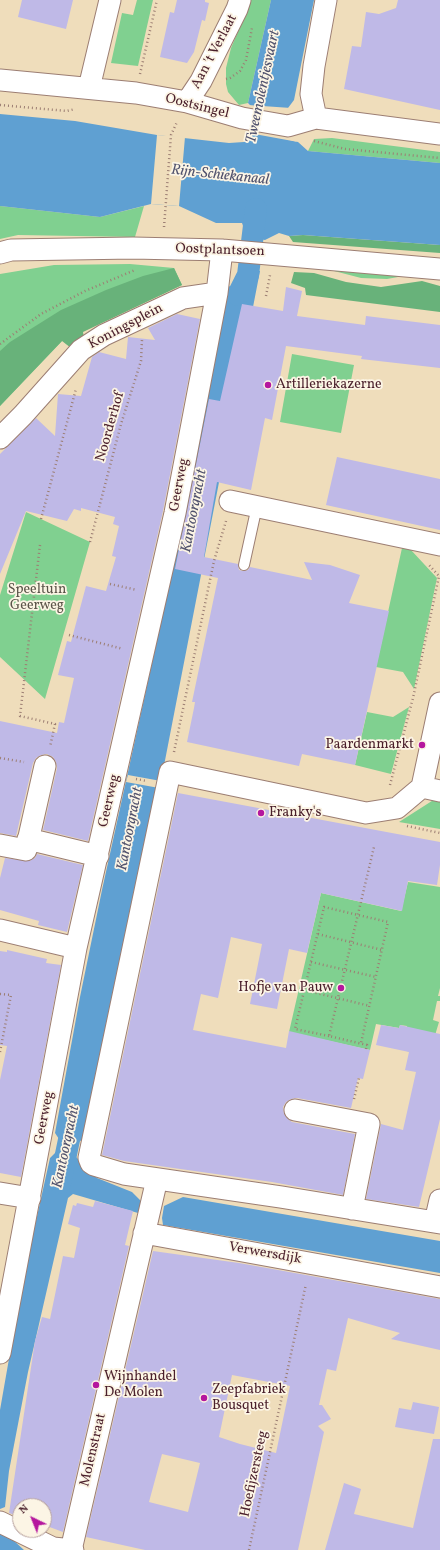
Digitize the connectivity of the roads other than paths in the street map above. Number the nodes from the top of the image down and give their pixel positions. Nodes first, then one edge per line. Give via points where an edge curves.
1 (110, 0) edge
2 (240, 0) edge
3 (326, 0) edge
4 (0, 80) edge
5 (89, 88) junction
6 (188, 102) junction
7 (316, 118) junction
8 (440, 134) edge
9 (222, 250) junction
10 (0, 253) edge
11 (440, 269) edge
12 (217, 293) junction
13 (0, 438) edge
14 (230, 501) road end
15 (257, 506) junction
16 (440, 545) edge
17 (244, 565) dead end
18 (440, 703) edge
19 (47, 758) road end
20 (431, 789) edge
21 (28, 839) junction
22 (0, 845) edge
23 (98, 856) junction
24 (0, 930) edge
25 (76, 948) junction
26 (295, 1110) dead end
27 (155, 1187) junction
28 (0, 1194) edge
29 (30, 1198) junction
30 (440, 1200) edge
31 (352, 1210) junction
32 (438, 1223) edge
33 (146, 1226) junction
34 (440, 1287) edge
35 (0, 1353) edge
36 (5, 1524) edge
37 (62, 1549) edge

1 - 5 street
2 - 6 street, Aan 't Verlaat
3 - 7 street via 311,94
4 - 5 street, Oostsingel
5 - 6 street, Oostsingel
6 - 7 street, Oostsingel via 242,118 288,126
7 - 8 street, Oostsingel
9 - 10 street, Oostplantsoen via 11,250
9 - 11 street, Oostplantsoen
9 - 12 street, Geerweg
12 - 13 street, Koningsplein via 183,298 104,335 81,350
12 - 23 street, Geerweg via 175,513
14 - 15 street
15 - 16 street
15 - 17 lane
18 - 20 street
19 - 21 street
20 - 27 street via 397,808 366,813 162,777 89,1152 91,1163 94,1165
21 - 22 street via 26,850
21 - 23 street
23 - 25 street, Geerweg
24 - 25 street
25 - 29 street, Geerweg
26 - 31 street via 369,1124
27 - 31 street via 281,1197
27 - 33 street
28 - 29 street
29 - 35 street, Geerweg
30 - 32 street
31 - 32 street
33 - 34 street, Verwersdijk
33 - 37 street, Molenstraat
36 - 37 street

